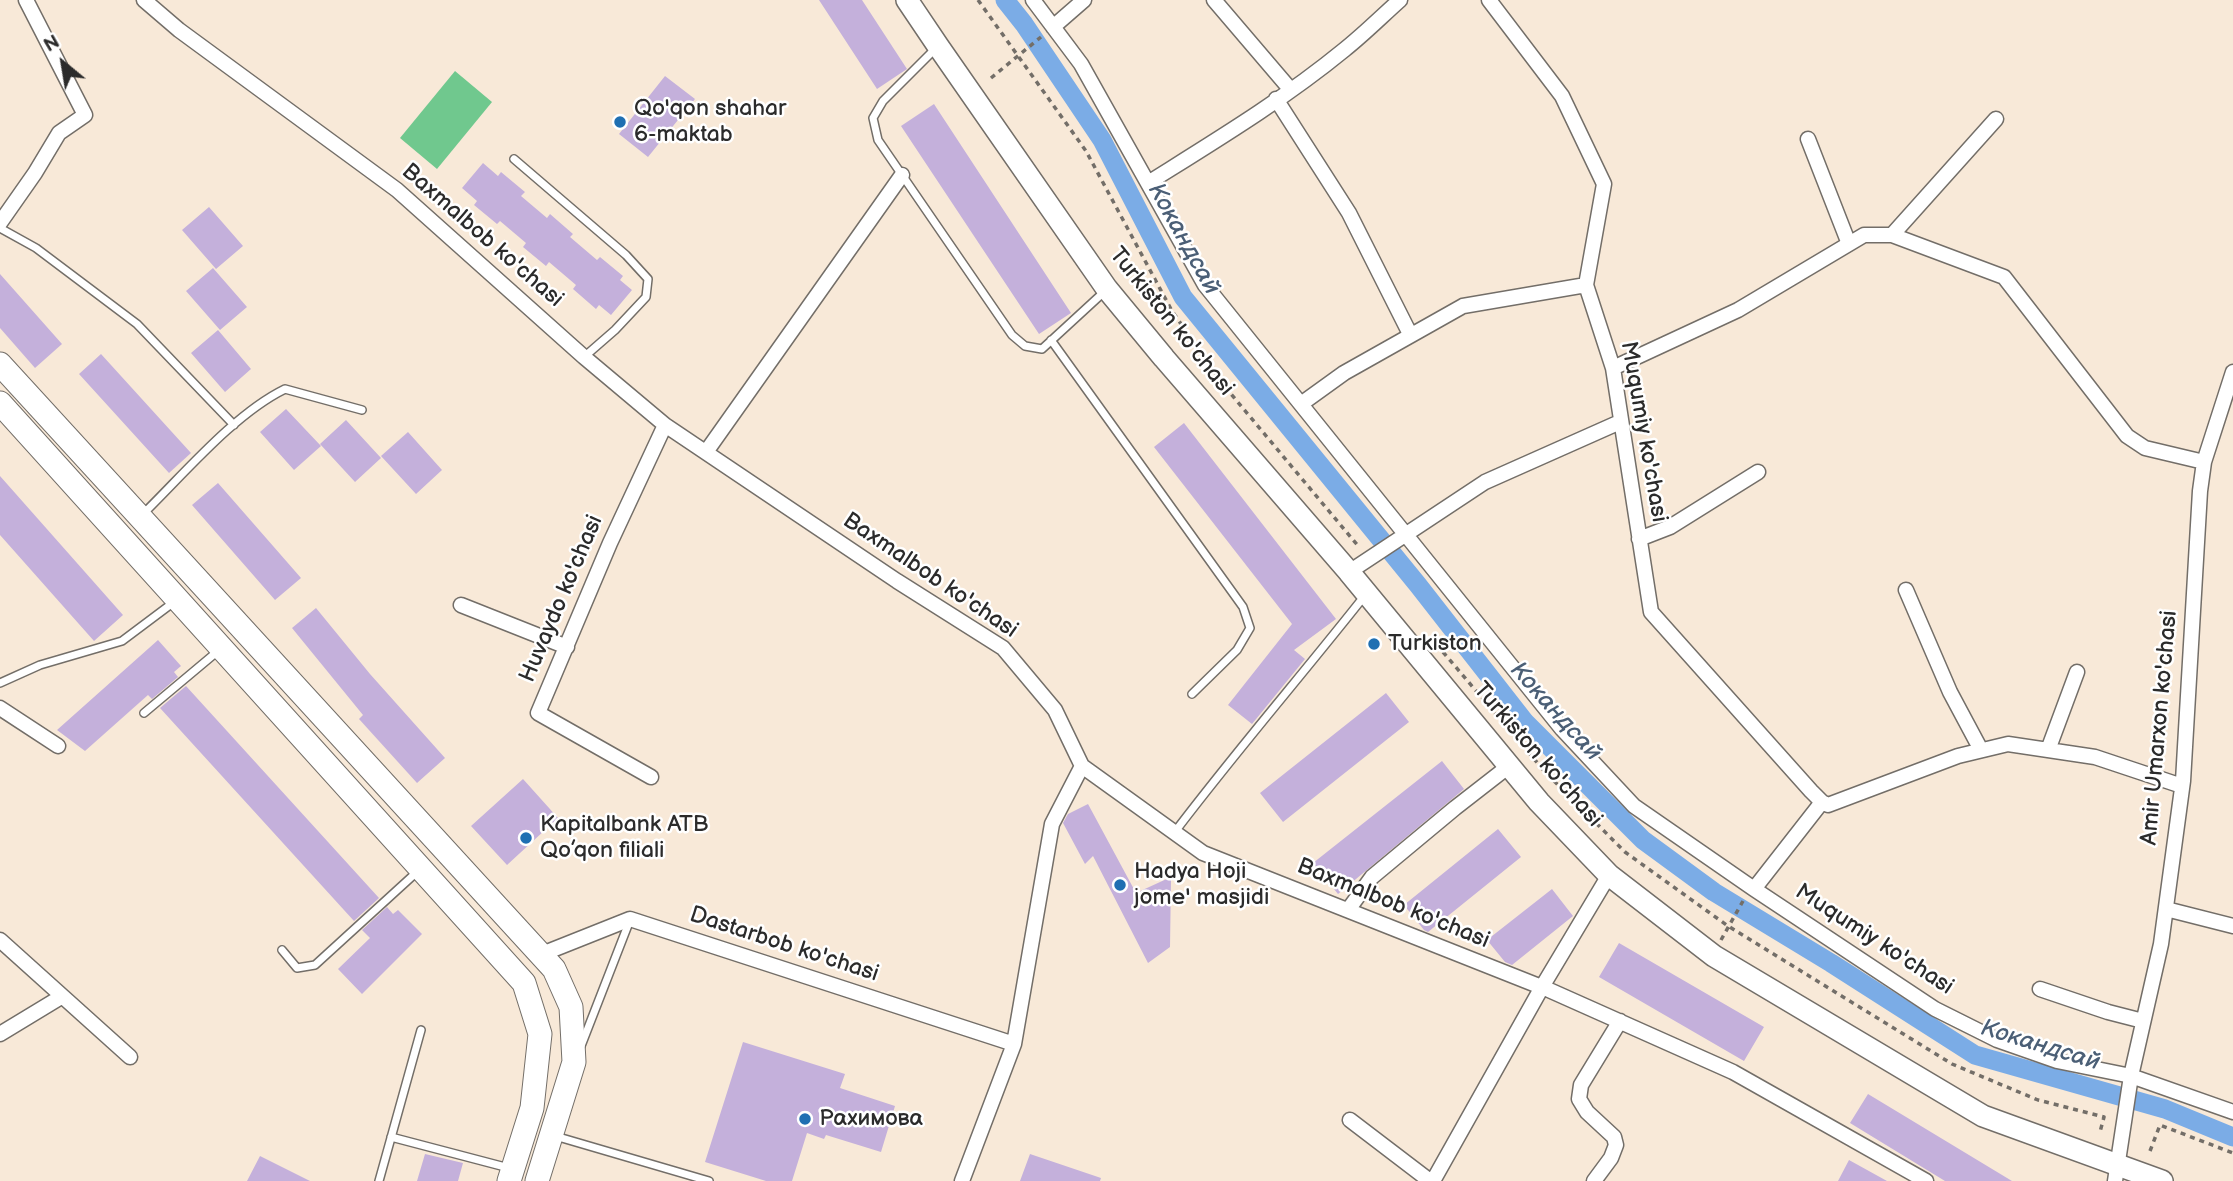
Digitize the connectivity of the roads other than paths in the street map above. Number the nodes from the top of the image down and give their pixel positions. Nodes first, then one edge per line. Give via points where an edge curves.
1 (26, 0) edge
2 (144, 0) edge
3 (907, 0) edge
4 (1033, 0) edge
5 (1084, 0) edge
6 (1214, 0) edge
7 (1400, 0) edge
8 (1489, 0) edge
9 (1054, 27) junction
10 (938, 46) junction
11 (1290, 89) junction
12 (1276, 100) junction
13 (1996, 119) dead end
14 (1808, 139) dead end
15 (514, 159) dead end
16 (902, 175) junction
17 (1148, 183) junction
18 (0, 225) edge
19 (1892, 235) junction
20 (1849, 244) junction
21 (1586, 285) junction
22 (1107, 289) junction
23 (1410, 334) junction
24 (1051, 340) junction
25 (584, 357) junction
26 (0, 364) edge
27 (1613, 368) junction
28 (2233, 372) edge
29 (0, 403) edge
30 (1301, 404) junction
31 (362, 410) dead end
32 (1620, 422) junction
33 (234, 425) junction
34 (665, 425) junction
35 (706, 452) junction
36 (2204, 462) junction
37 (1758, 472) dead end
38 (140, 517) junction
39 (1405, 534) junction
40 (1639, 539) junction
41 (1349, 572) junction
42 (1906, 590) dead end
43 (1366, 593) junction
44 (178, 600) junction
45 (461, 604) dead end
46 (566, 646) junction
47 (221, 648) junction
48 (2077, 672) dead end
49 (0, 683) edge
50 (1192, 694) dead end
51 (0, 708) edge
52 (144, 713) dead end
53 (58, 746) dead end
54 (1981, 750) junction
55 (2048, 750) junction
56 (1083, 766) junction
57 (1509, 766) junction
58 (651, 777) dead end
59 (2182, 786) junction
60 (1822, 802) junction
61 (1174, 833) junction
62 (421, 869) junction
63 (1609, 875) junction
64 (1750, 892) junction
65 (2166, 909) junction
66 (1348, 910) junction
67 (630, 919) junction
68 (2233, 926) edge
69 (0, 940) edge
70 (282, 950) dead end
71 (541, 954) junction
72 (1542, 987) junction
73 (2040, 989) dead end
74 (61, 997) junction
75 (1620, 1021) junction
76 (2144, 1021) junction
77 (422, 1030) dead end
78 (0, 1034) edge
79 (1014, 1044) junction
80 (131, 1057) dead end
81 (574, 1062) junction
82 (2130, 1082) junction
83 (2233, 1112) edge
84 (1350, 1120) dead end
85 (551, 1135) junction
86 (391, 1137) junction
87 (2117, 1173) edge
88 (511, 1175) edge
89 (379, 1181) edge
90 (537, 1181) edge
91 (709, 1181) edge
92 (962, 1181) edge
93 (1432, 1181) edge
94 (1594, 1181) edge
95 (1926, 1181) edge
96 (2162, 1181) edge

1 - 18 street via 85,115 59,133
2 - 25 street, Baxmalbob ko'chasi via 397,190
3 - 10 main road, Turkiston ko'chasi
4 - 9 street, Muqumiy ko'chasi
5 - 9 street
6 - 11 street
7 - 11 street via 1344,51
8 - 21 street, Muqumiy ko'chasi via 1562,96 1604,184
9 - 17 street, Muqumiy ko'chasi via 1081,64
10 - 16 lane via 883,101 873,118 878,140
10 - 22 main road, Turkiston ko'chasi
11 - 12 street
12 - 17 street
12 - 23 street via 1349,213
13 - 19 street
14 - 20 street
15 - 25 lane via 649,279 646,297
16 - 24 lane via 1012,335 1025,346 1042,349
16 - 35 street
17 - 30 street, Muqumiy ko'chasi via 1205,285
18 - 33 lane via 137,324
19 - 20 street via 1864,235
19 - 36 street via 2004,277 2127,436 2145,448
20 - 27 street via 1738,310
21 - 23 street via 1463,306
21 - 27 street, Muqumiy ko'chasi
22 - 24 lane
22 - 41 main road, Turkiston ko'chasi
23 - 30 street
24 - 50 lane via 1242,607 1250,628 1244,639
25 - 34 street, Baxmalbob ko'chasi
26 - 38 main road
27 - 32 street, Muqumiy ko'chasi
28 - 36 street, Amir Umarxon ko'chasi
29 - 44 main road
30 - 39 street, Muqumiy ko'chasi
31 - 33 lane via 285,389
32 - 39 street via 1485,482
32 - 40 street, Muqumiy ko'chasi
33 - 38 lane
34 - 35 street, Baxmalbob ko'chasi
34 - 46 street, Huvaydo ko'chasi
35 - 56 street, Baxmalbob ko'chasi via 1003,648 1055,709
36 - 59 street, Amir Umarxon ko'chasi
37 - 40 street via 1671,527
38 - 71 main road
39 - 41 street
39 - 64 street, Muqumiy ko'chasi via 1562,729 1634,806
40 - 60 street, Muqumiy ko'chasi via 1651,612
41 - 43 main road, Turkiston ko'chasi
42 - 54 street
43 - 57 main road, Turkiston ko'chasi
43 - 61 lane
44 - 47 main road
44 - 49 lane via 122,641 40,665
45 - 46 street
46 - 58 street, Huvaydo ko'chasi via 538,713
47 - 52 lane
47 - 62 main road
48 - 55 street
51 - 53 street
54 - 55 street via 2008,744
54 - 60 street via 1838,802
55 - 59 street via 2095,757
56 - 61 street, Baxmalbob ko'chasi
56 - 79 street via 1052,824
57 - 63 main road, Turkiston ko'chasi
57 - 66 street via 1372,877
59 - 65 street, Amir Umarxon ko'chasi
60 - 64 street, Muqumiy ko'chasi
61 - 66 street, Baxmalbob ko'chasi via 1203,853
62 - 70 lane via 315,965 297,968
62 - 88 main road via 524,983 540,1034 532,1108
63 - 72 street
63 - 87 main road, Turkiston ko'chasi via 1714,956 1983,1116
64 - 82 street, Muqumiy ko'chasi via 1935,1009 1997,1040
65 - 68 street
65 - 76 street, Amir Umarxon ko'chasi
66 - 72 street, Baxmalbob ko'chasi
67 - 71 street
67 - 79 street, Dastarbob ko'chasi
67 - 81 lane
69 - 74 street
71 - 81 main road via 554,969 570,1007
72 - 75 street, Baxmalbob ko'chasi
72 - 93 street
73 - 76 street
74 - 78 street
74 - 80 street
75 - 94 street via 1581,1085 1583,1106 1614,1137 1616,1146
75 - 95 street, Baxmalbob ko'chasi via 1733,1072
76 - 82 street, Amir Umarxon ko'chasi
77 - 86 lane
79 - 92 street
81 - 85 main road
82 - 83 street, Muqumiy ko'chasi
82 - 87 street, Amir Umarxon ko'chasi
84 - 93 street
85 - 90 main road
85 - 91 lane
86 - 88 lane
86 - 89 lane
87 - 96 main road, Turkiston ko'chasi

